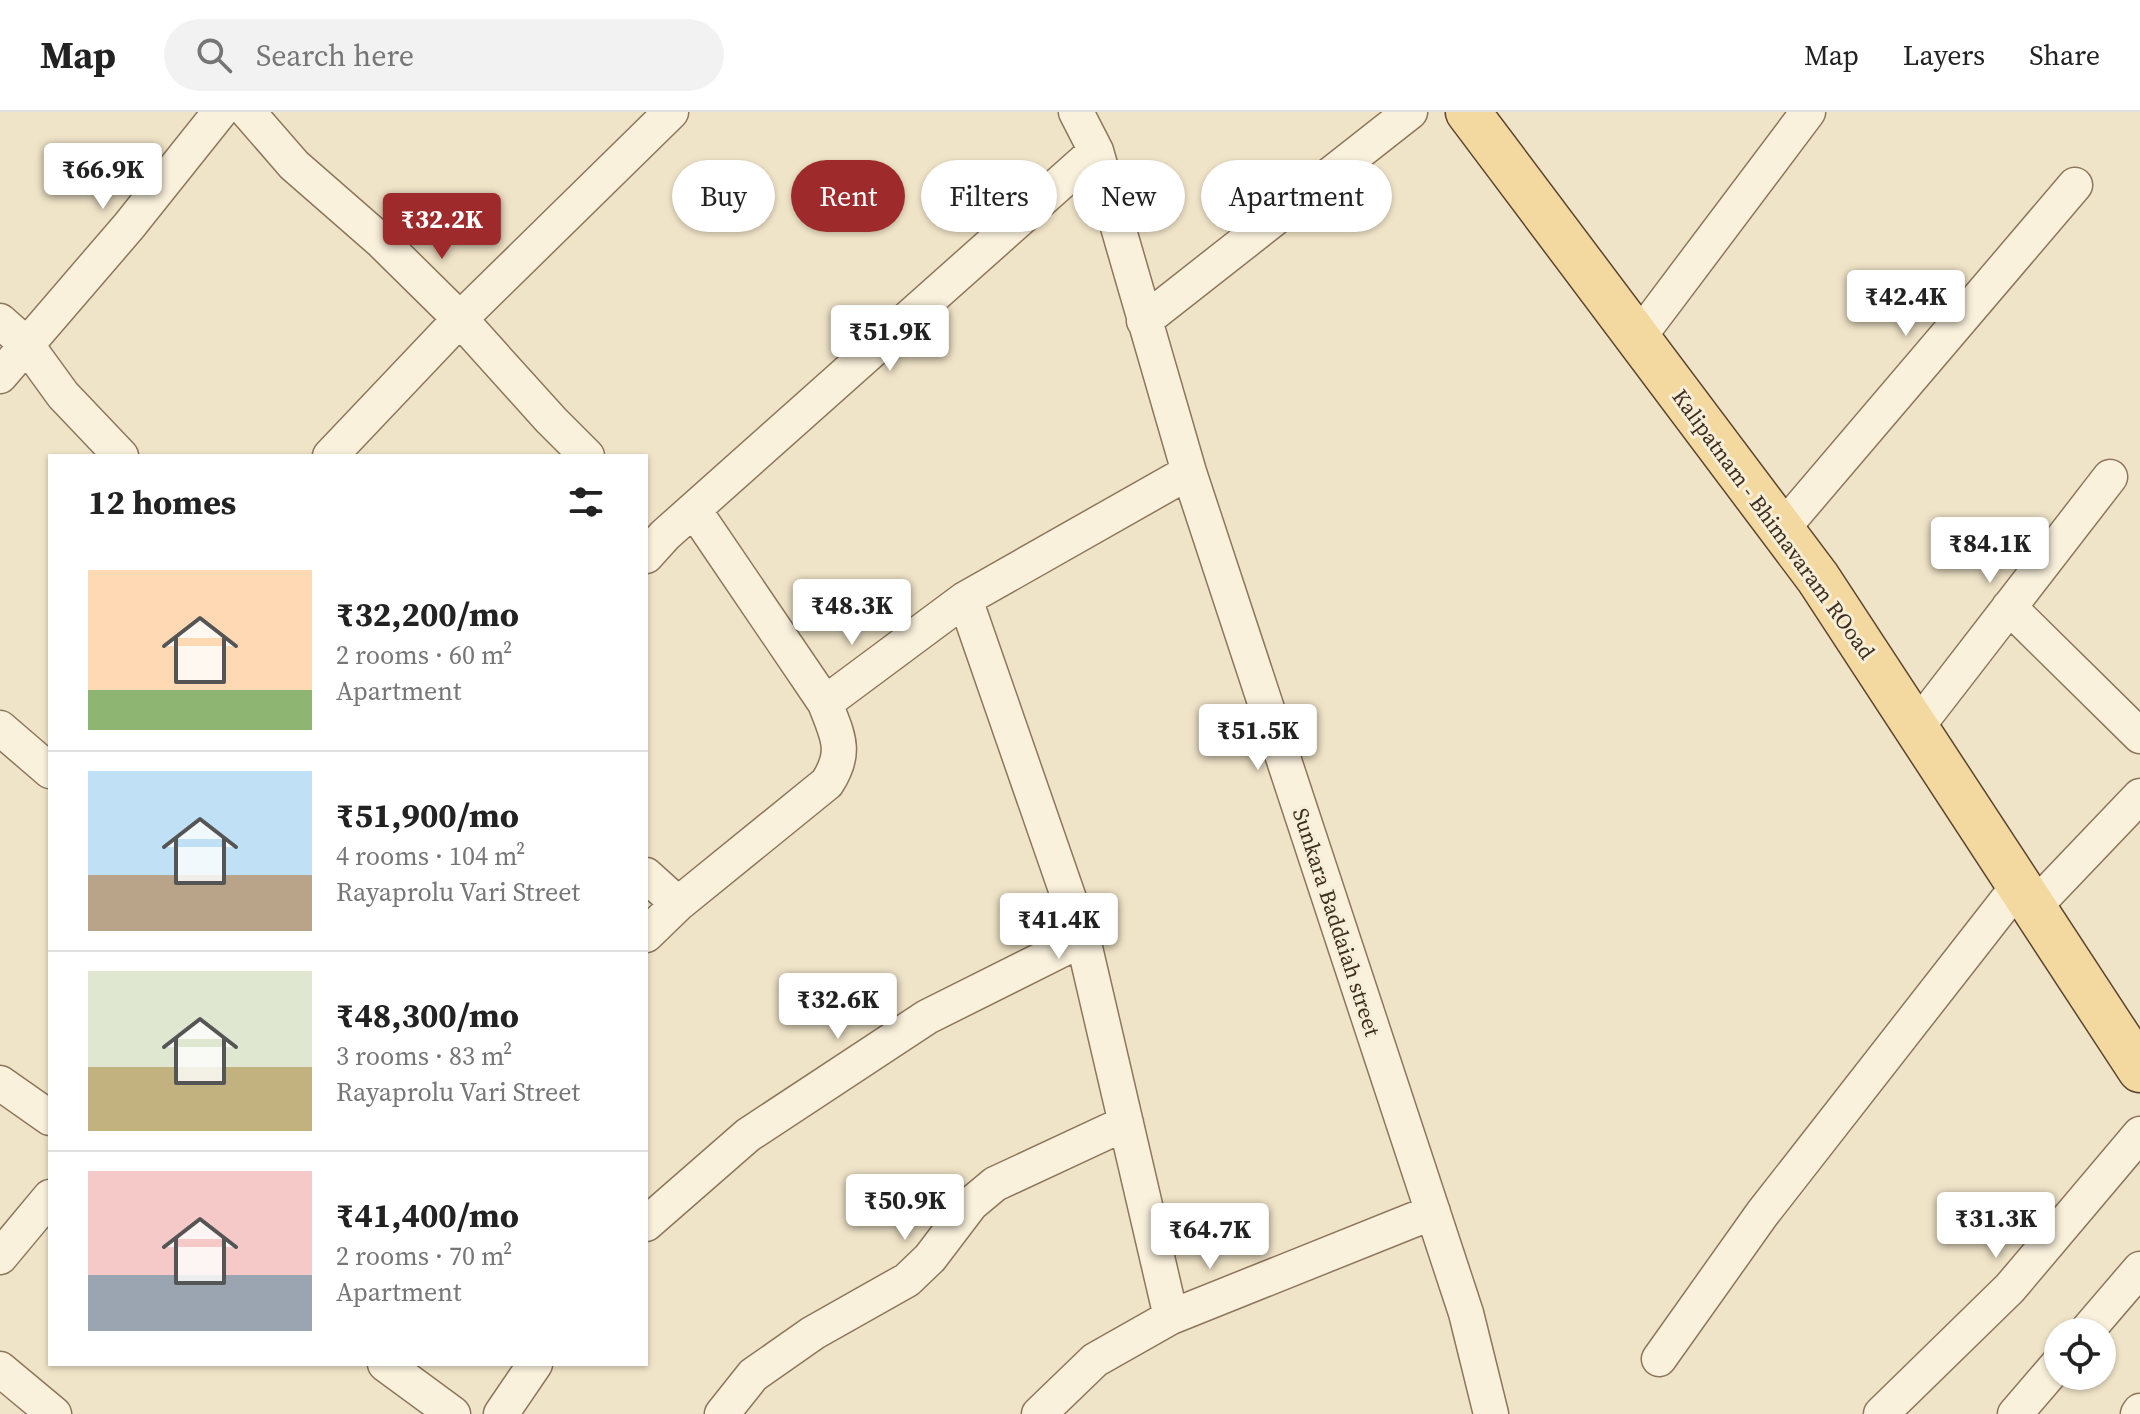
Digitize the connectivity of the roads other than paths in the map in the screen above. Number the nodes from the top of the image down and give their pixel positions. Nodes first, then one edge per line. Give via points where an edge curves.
1 (220, 112) edge
2 (248, 112) edge
3 (671, 112) edge
4 (1076, 112) edge
5 (1410, 112) edge
6 (1468, 112) edge
7 (1808, 112) edge
8 (1096, 151) junction
9 (2075, 185) dead end
10 (460, 319) junction
11 (0, 321) edge
12 (1144, 321) junction
13 (1638, 338) junction
14 (26, 344) junction
15 (0, 376) edge
16 (119, 454) edge
17 (332, 454) edge
18 (585, 454) edge
19 (1189, 472) junction
20 (2110, 477) dead end
21 (694, 510) junction
22 (1782, 529) junction
23 (652, 536) edge
24 (965, 599) junction
25 (2009, 607) junction
26 (825, 703) junction
27 (0, 728) edge
28 (1916, 728) junction
29 (2140, 736) edge
30 (48, 769) edge
31 (2140, 796) edge
32 (648, 877) edge
33 (2026, 896) junction
34 (678, 904) junction
35 (648, 933) edge
36 (1083, 939) junction
37 (2140, 1070) edge
38 (0, 1083) edge
39 (48, 1117) edge
40 (1126, 1123) junction
41 (2140, 1134) edge
42 (48, 1199) edge
43 (1433, 1212) junction
44 (648, 1222) edge
45 (0, 1257) edge
46 (2140, 1269) edge
47 (1171, 1317) junction
48 (2098, 1318) edge
49 (1659, 1359) dead end
50 (388, 1366) edge
51 (534, 1366) edge
52 (0, 1369) edge
53 (2044, 1380) edge
54 (515, 1408) edge
55 (54, 1414) edge
56 (453, 1414) edge
57 (722, 1414) edge
58 (1039, 1414) edge
59 (1491, 1414) edge
60 (1881, 1414) edge
61 (2015, 1414) edge

1 - 14 street
2 - 10 street via 294,165
3 - 10 street
4 - 8 street, Sunkara Baddaiah street
5 - 12 street
6 - 13 main road, Kalipatnam - Bhimavaram ROoad
7 - 13 street
8 - 12 street, Sunkara Baddaiah street
8 - 21 street
9 - 22 street
10 - 17 street
10 - 18 street
11 - 14 street
12 - 19 street, Sunkara Baddaiah street
13 - 22 main road, Kalipatnam - Bhimavaram ROoad
14 - 15 street
14 - 16 street via 63,395
19 - 24 street
19 - 43 street, Sunkara Baddaiah street
20 - 25 street
21 - 23 street
21 - 26 street
22 - 28 main road, Kalipatnam - Bhimavaram ROoad
24 - 26 street
24 - 36 street
25 - 28 street
25 - 29 street
26 - 34 street via 840,744 837,768 827,783
27 - 30 street
28 - 33 main road, Kalipatnam - Bhimavaram ROoad
31 - 33 street
32 - 34 street
33 - 37 main road, Kalipatnam - Bhimavaram ROoad
33 - 49 street via 1762,1214
34 - 35 street
36 - 40 street
36 - 44 street via 927,1017 748,1135
38 - 39 street
40 - 47 street
40 - 57 street via 995,1184 971,1204 907,1280 813,1333 753,1375
41 - 60 street via 2010,1288
42 - 45 street
43 - 47 street
43 - 59 street, Sunkara Baddaiah street
46 - 48 street
47 - 58 street via 1095,1360
50 - 56 street
51 - 54 street
52 - 55 street
53 - 61 street

